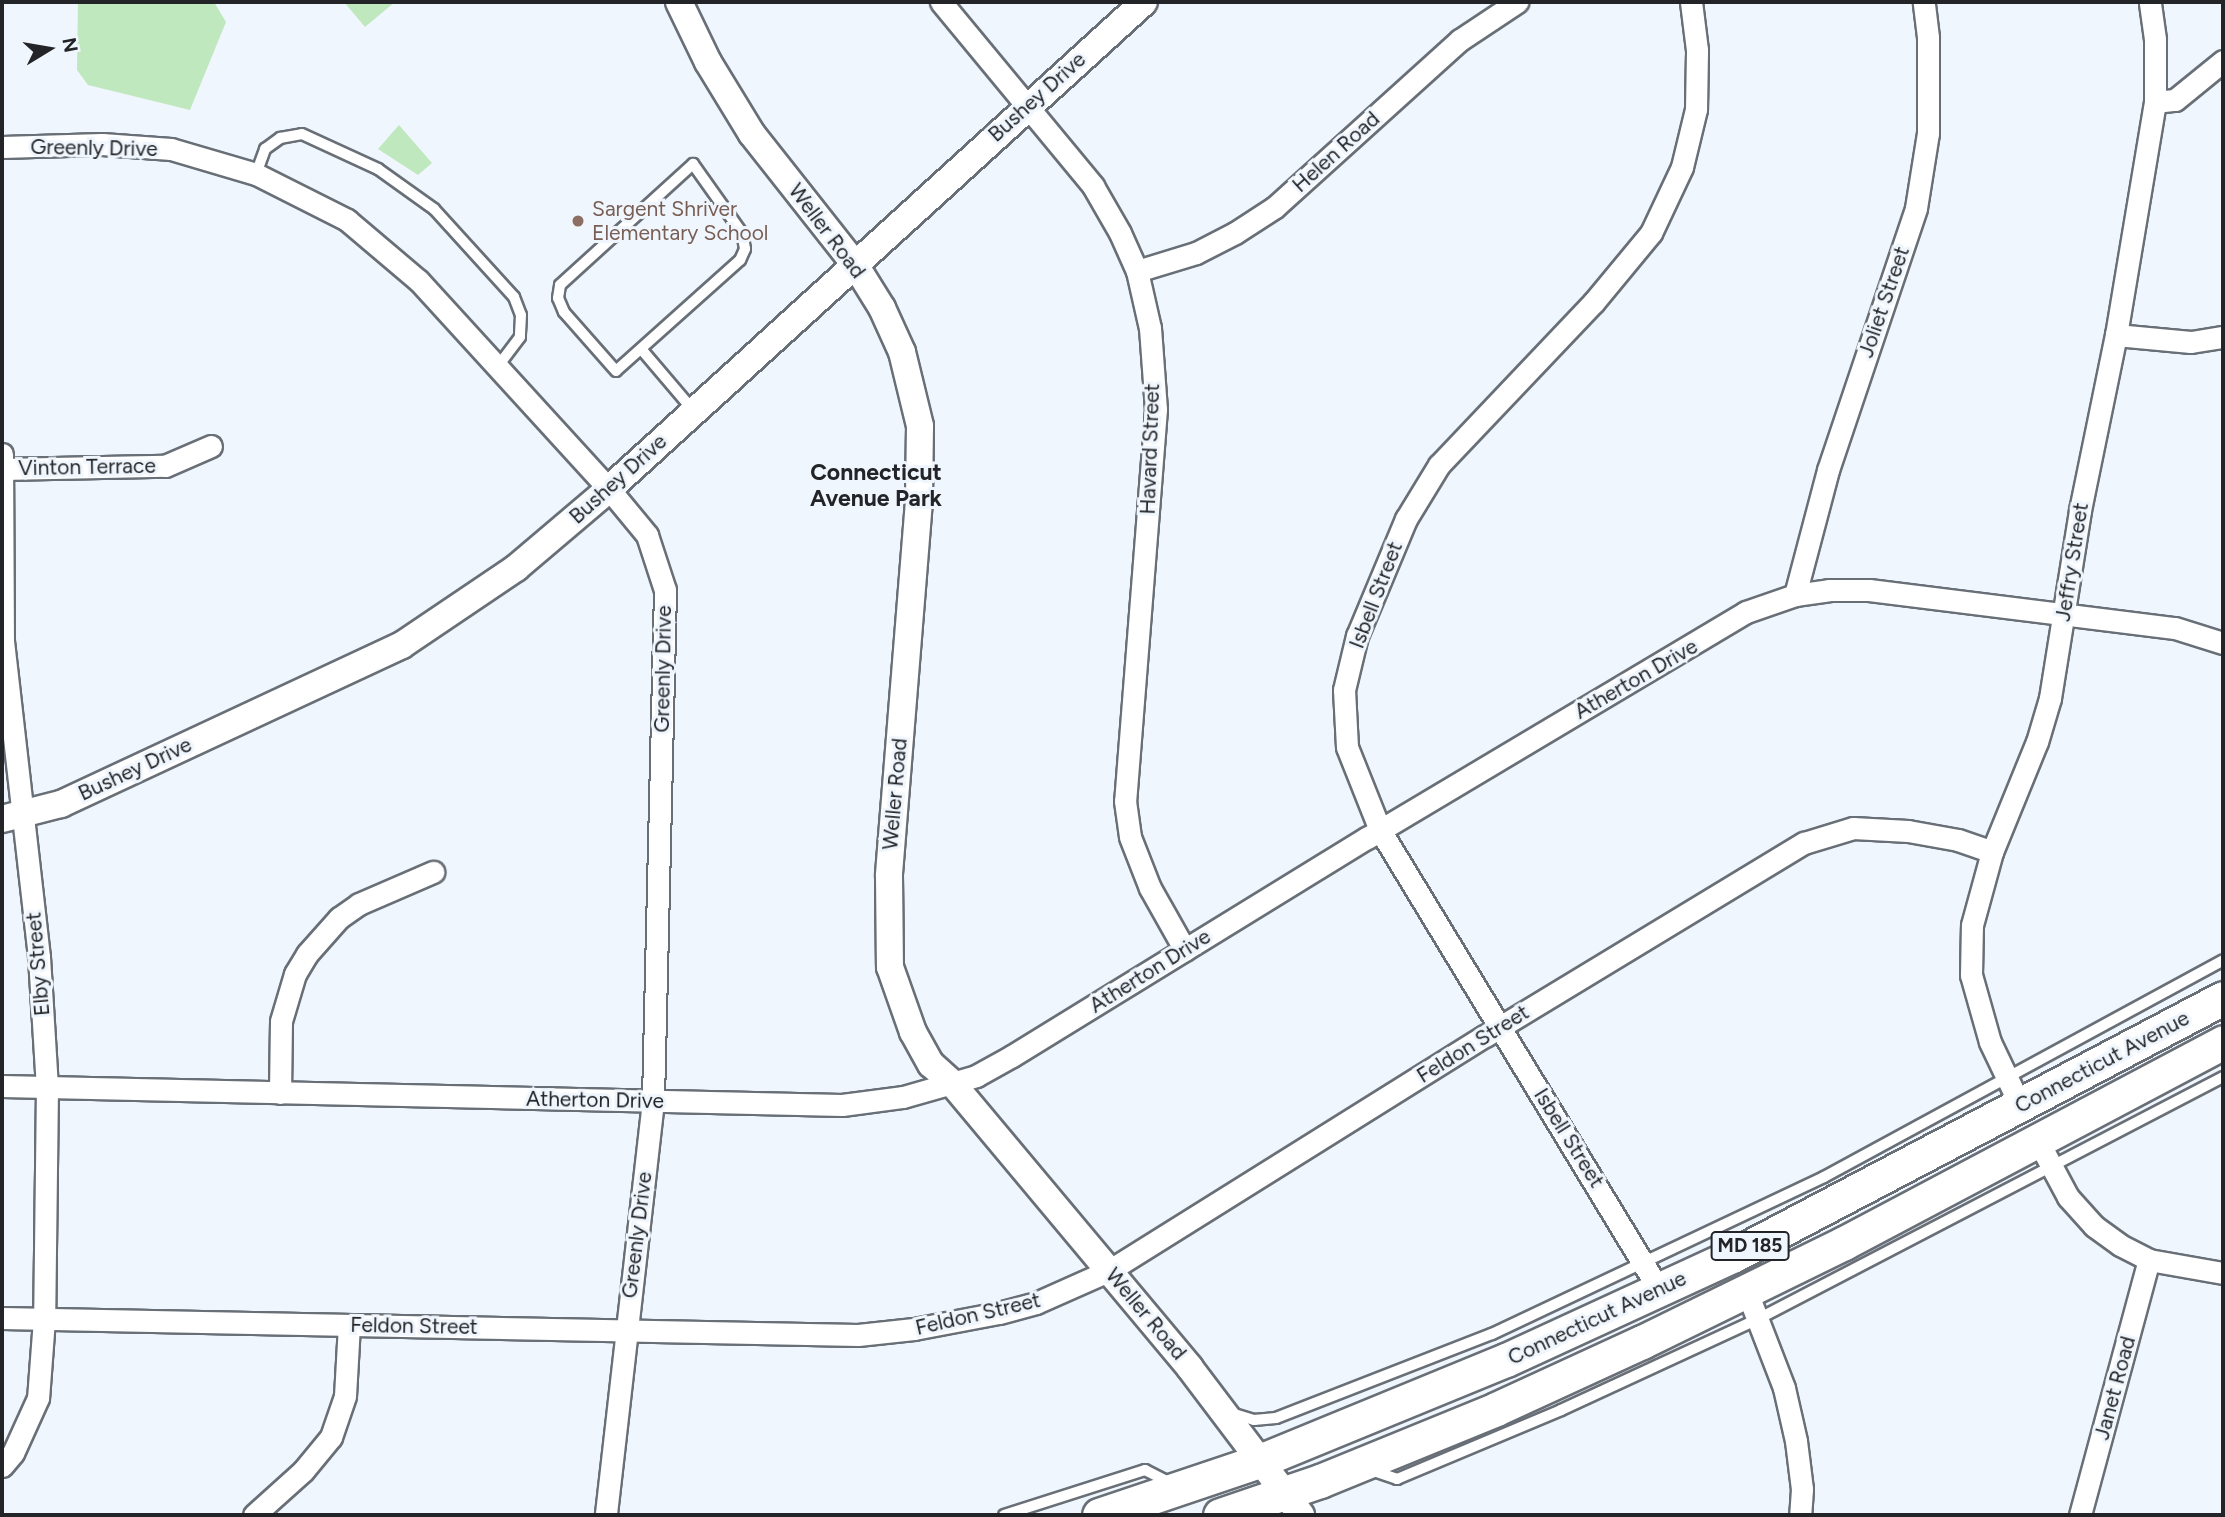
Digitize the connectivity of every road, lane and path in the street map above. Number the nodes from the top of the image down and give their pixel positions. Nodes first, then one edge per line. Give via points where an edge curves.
1 (679, 2) edge
2 (941, 2) edge
3 (1144, 2) edge
4 (1517, 2) edge
5 (1691, 2) edge
6 (1924, 2) edge
7 (2150, 2) edge
8 (2223, 61) edge
9 (2155, 102) junction
10 (1028, 105) junction
11 (2, 147) edge
12 (256, 174) junction
13 (854, 263) junction
14 (1137, 271) junction
15 (2116, 335) junction
16 (2223, 337) edge
17 (642, 350) junction
18 (497, 367) junction
19 (694, 411) junction
20 (211, 446) dead end
21 (2, 454) edge
22 (2, 469) edge
23 (609, 489) junction
24 (1794, 595) junction
25 (2064, 613) junction
26 (2223, 643) edge
27 (12, 817) edge
28 (1380, 830) junction
29 (1992, 852) junction
30 (433, 873) dead end
31 (1185, 950) junction
32 (2223, 960) edge
33 (2223, 998) edge
34 (1500, 1026) junction
35 (2223, 1042) edge
36 (2223, 1077) edge
37 (952, 1083) junction
38 (2, 1086) edge
39 (47, 1087) junction
40 (2013, 1091) junction
41 (280, 1093) junction
42 (653, 1101) junction
43 (2046, 1155) junction
44 (2149, 1260) junction
45 (1110, 1270) junction
46 (2223, 1273) edge
47 (1651, 1275) junction
48 (1753, 1306) junction
49 (2, 1318) edge
50 (44, 1319) junction
51 (348, 1325) junction
52 (625, 1330) junction
53 (1224, 1412) junction
54 (1262, 1460) junction
55 (2, 1466) edge
56 (1180, 1488) junction
57 (1293, 1504) edge
58 (254, 1515) edge
59 (606, 1515) edge
60 (1004, 1515) edge
61 (1099, 1515) edge
62 (1220, 1515) edge
63 (1800, 1515) edge
64 (2080, 1515) edge

1 - 13 street, Weller Road via 708,62 752,134
2 - 10 street, Havard Street
3 - 10 street, Bushey Drive
4 - 14 street, Helen Road via 1461,40 1275,206 1196,253
5 - 28 street, Isbell Street via 1698,50 1696,109 1682,167 1651,233 1594,303 1439,465 1406,519 1357,636 1344,690 1346,747
6 - 24 street, Joliet Street via 1928,133 1916,208 1828,470
7 - 9 street, Jeffry Street
8 - 9 street via 2175,100
9 - 15 street, Jeffry Street
10 - 13 street, Bushey Drive
10 - 14 street, Havard Street via 1093,186
11 - 12 street, Greenly Drive via 102,144 172,149
12 - 18 street, Greenly Drive via 347,220 377,243 419,281
12 - 18 lane via 265,149 280,138 302,134 378,169 434,209 514,297 521,315 520,337
13 - 19 street, Bushey Drive
13 - 37 street, Weller Road via 882,307 902,352 920,426 919,501 889,876 890,967 913,1032 932,1064
14 - 31 street, Havard Street via 1150,328 1156,409 1125,801 1130,836 1150,888
15 - 16 street via 2191,342
15 - 25 street, Jeffry Street
17 - 17 lane via 740,260 745,249 742,233 693,164 560,285 558,299 564,312 616,371
17 - 19 lane
18 - 23 street, Greenly Drive
19 - 23 street, Bushey Drive
20 - 22 street, Vinton Terrace via 166,466
21 - 22 street, Elby Street
22 - 27 street, Elby Street
23 - 27 street, Bushey Drive via 516,568 401,646 61,804
23 - 42 street, Greenly Drive via 647,535 665,590
24 - 25 street, Atherton Drive via 1869,590
24 - 28 street, Atherton Drive via 1746,612
25 - 26 street, Atherton Drive via 2175,628
25 - 29 street, Jeffry Street via 2050,698 2037,742
27 - 39 street, Elby Street via 39,957
28 - 31 street, Atherton Drive
28 - 34 street, Isbell Street
29 - 34 street, Feldon Street via 1908,831 1853,828 1804,843
29 - 40 street, Jeffry Street via 1972,925 1970,975 1990,1042
30 - 41 street via 359,904 339,918 307,954 295,974 281,1021
31 - 37 street, Atherton Drive via 1012,1056
32 - 40 lane
33 - 40 main road, Connecticut Avenue / MD 185
34 - 45 street, Feldon Street
34 - 47 street, Isbell Street
35 - 43 main road, Connecticut Avenue / MD 185
36 - 43 lane
37 - 42 street, Atherton Drive via 903,1097 842,1105
37 - 45 street, Weller Road
38 - 39 street, Atherton Drive
39 - 41 street, Atherton Drive
39 - 50 street, Elby Street
40 - 47 main road, Connecticut Avenue / MD 185 via 1734,1255
41 - 42 street, Atherton Drive
42 - 52 street, Greenly Drive
43 - 44 street via 2068,1197 2094,1226
43 - 48 main road, Connecticut Avenue / MD 185
44 - 46 street
44 - 64 street, Janet Road
45 - 52 street, Feldon Street via 1036,1303 914,1329 858,1335
45 - 53 street, Weller Road
47 - 53 lane via 1276,1418 1254,1420
47 - 54 main road, Connecticut Avenue / MD 185 via 1506,1360
48 - 57 main road, Connecticut Avenue / MD 185 via 1359,1465
48 - 63 street via 1784,1388 1796,1441
49 - 50 street, Feldon Street
50 - 51 street, Feldon Street
50 - 55 street, Elby Street via 38,1398 13,1453
51 - 52 street, Feldon Street
51 - 58 street via 345,1396 331,1437 303,1471
52 - 59 street, Greenly Drive
53 - 54 street, Weller Road
54 - 56 main road, Connecticut Avenue / MD 185
54 - 57 street, Weller Road
56 - 60 lane via 1145,1470
56 - 61 main road, Connecticut Avenue / MD 185
57 - 62 main road, Connecticut Avenue / MD 185

